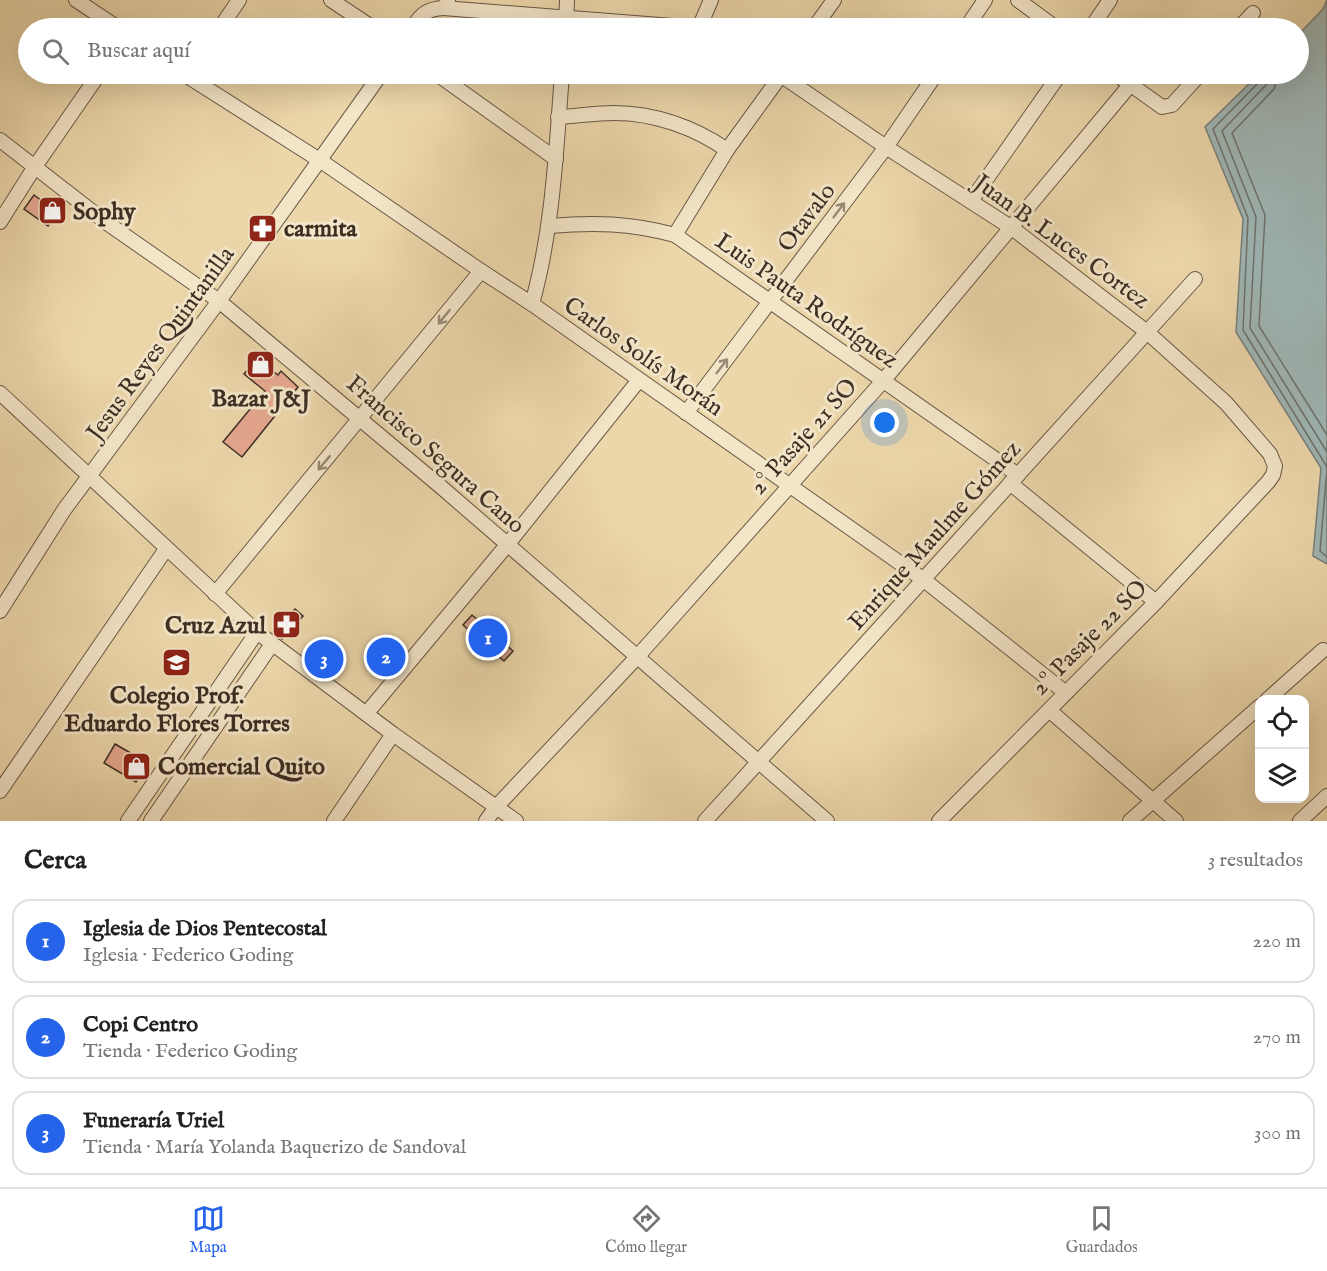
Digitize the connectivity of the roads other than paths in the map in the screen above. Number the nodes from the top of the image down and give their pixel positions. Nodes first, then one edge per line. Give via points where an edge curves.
1 (76, 0) edge
2 (239, 0) edge
3 (331, 0) edge
4 (567, 0) edge
5 (711, 0) edge
6 (834, 0) edge
7 (985, 0) edge
8 (1018, 0) edge
9 (1110, 0) edge
10 (446, 4) edge
11 (423, 7) edge
12 (1253, 14) dead end
13 (103, 18) edge
14 (227, 18) edge
15 (357, 18) edge
16 (534, 18) edge
17 (566, 18) edge
18 (703, 18) edge
19 (821, 18) edge
20 (973, 18) edge
21 (1042, 18) edge
22 (1098, 18) edge
23 (1249, 18) edge
24 (92, 84) edge
25 (202, 84) edge
26 (374, 84) edge
27 (451, 84) edge
28 (561, 84) edge
29 (774, 84) edge
30 (795, 84) edge
31 (929, 84) edge
32 (1053, 84) edge
33 (1130, 84) joint
34 (1191, 84) edge
35 (558, 117) junction
36 (0, 140) edge
37 (886, 147) junction
38 (726, 150) junction
39 (556, 159) junction
40 (321, 161) junction
41 (34, 168) junction
42 (971, 201) junction
43 (0, 222) edge
44 (549, 226) junction
45 (1012, 228) junction
46 (675, 236) junction
47 (481, 272) junction
48 (1195, 279) dead end
49 (219, 301) junction
50 (771, 301) junction
51 (532, 304) junction
52 (1147, 332) junction
53 (639, 380) junction
54 (883, 381) junction
55 (0, 393) edge
56 (686, 412) junction
57 (361, 418) junction
58 (89, 477) junction
59 (1014, 479) junction
60 (1268, 482) joint
61 (789, 485) junction
62 (507, 544) junction
63 (166, 549) junction
64 (924, 580) junction
65 (215, 594) junction
66 (1156, 602) junction
67 (0, 611) edge
68 (256, 632) junction
69 (272, 644) junction
70 (1323, 650) dead end
71 (638, 656) junction
72 (1066, 693) junction
73 (1272, 695) edge
74 (1049, 710) junction
75 (1255, 710) edge
76 (366, 714) junction
77 (393, 734) junction
78 (759, 761) junction
79 (0, 791) edge
80 (1327, 796) edge
81 (1153, 800) junction
82 (496, 807) junction
83 (128, 821) edge
84 (151, 821) edge
85 (334, 821) edge
86 (486, 821) edge
87 (516, 821) edge
88 (705, 821) edge
89 (827, 821) edge
90 (939, 821) edge
91 (1130, 821) edge
92 (1176, 821) edge
93 (1300, 821) edge

1 - 13 street
2 - 14 street
3 - 15 street
4 - 17 street
5 - 18 street
6 - 19 street
7 - 20 street
8 - 21 street
9 - 22 street
10 - 11 street via 428,10
10 - 16 street
12 - 23 street
24 - 41 street
25 - 40 street, Carlos Solís Morán
26 - 40 street, Jesus Reyes Quintanilla
27 - 39 street
28 - 35 street
29 - 38 street
30 - 37 street, Juan B. Luces Cortez
31 - 37 street, Otavalo
32 - 42 street
33 - 34 street via 1167,107
33 - 45 street, 2° Pasaje 21 SO
35 - 38 street via 645,115 705,135
35 - 39 street
36 - 41 street, Francisco Segura Cano
37 - 42 street, Juan B. Luces Cortez
50 -> 37 street, Otavalo
38 - 46 street
39 - 44 street
40 - 47 street, Carlos Solís Morán
40 - 49 street, Jesus Reyes Quintanilla
41 - 43 street
41 - 49 street, Francisco Segura Cano
42 - 45 street, Juan B. Luces Cortez
44 - 46 street, Luis Pauta Rodríguez via 618,224
44 - 51 street
45 - 52 street, Juan B. Luces Cortez
45 - 54 street, 2° Pasaje 21 SO
46 - 50 street, Luis Pauta Rodríguez
47 - 51 street, Carlos Solís Morán
47 -> 57 street
48 - 52 street, Enrique Maulme Gómez
49 - 57 street, Francisco Segura Cano
49 - 58 street, Jesus Reyes Quintanilla
50 - 54 street, Luis Pauta Rodríguez
56 -> 50 street, Otavalo
51 - 53 street, Carlos Solís Morán
52 - 59 street, Enrique Maulme Gómez
52 - 60 street, Juan B. Luces Cortez via 1226,403 1270,454 1275,466
53 - 56 street, Carlos Solís Morán
53 - 62 street
54 - 59 street, Luis Pauta Rodríguez
54 - 61 street, 2° Pasaje 21 SO
55 - 58 street
56 - 61 street, Carlos Solís Morán
57 - 62 street, Francisco Segura Cano
57 -> 65 street
58 - 63 street
58 - 67 street, Jesus Reyes Quintanilla
59 - 64 street, Enrique Maulme Gómez
59 - 66 street, Luis Pauta Rodríguez
60 - 66 street, 2º Pasaje 22 SO
61 - 64 street, Carlos Solís Morán
61 - 71 street, 2° Pasaje 21 SO
62 - 71 street, Francisco Segura Cano
62 - 76 street
63 - 65 street
63 - 79 street
64 - 72 street, Carlos Solís Morán
64 - 78 street, Enrique Maulme Gómez
65 - 68 street
66 - 72 street, 2º Pasaje 22 SO
68 - 69 street
68 - 83 street
69 - 76 street
69 - 84 street
70 - 73 street
71 - 78 street, Francisco Segura Cano
71 - 82 street, 2° Pasaje 21 SO
72 - 74 street, 2º Pasaje 22 SO
74 - 81 street
74 - 90 street, 2º Pasaje 22 SO
75 - 81 street
76 - 77 street
77 - 82 street
77 - 85 street
78 - 88 street, Enrique Maulme Gómez
78 - 89 street, Francisco Segura Cano
80 - 93 street
81 - 91 street
81 - 92 street
82 - 86 street, 2° Pasaje 21 SO
82 - 87 street

